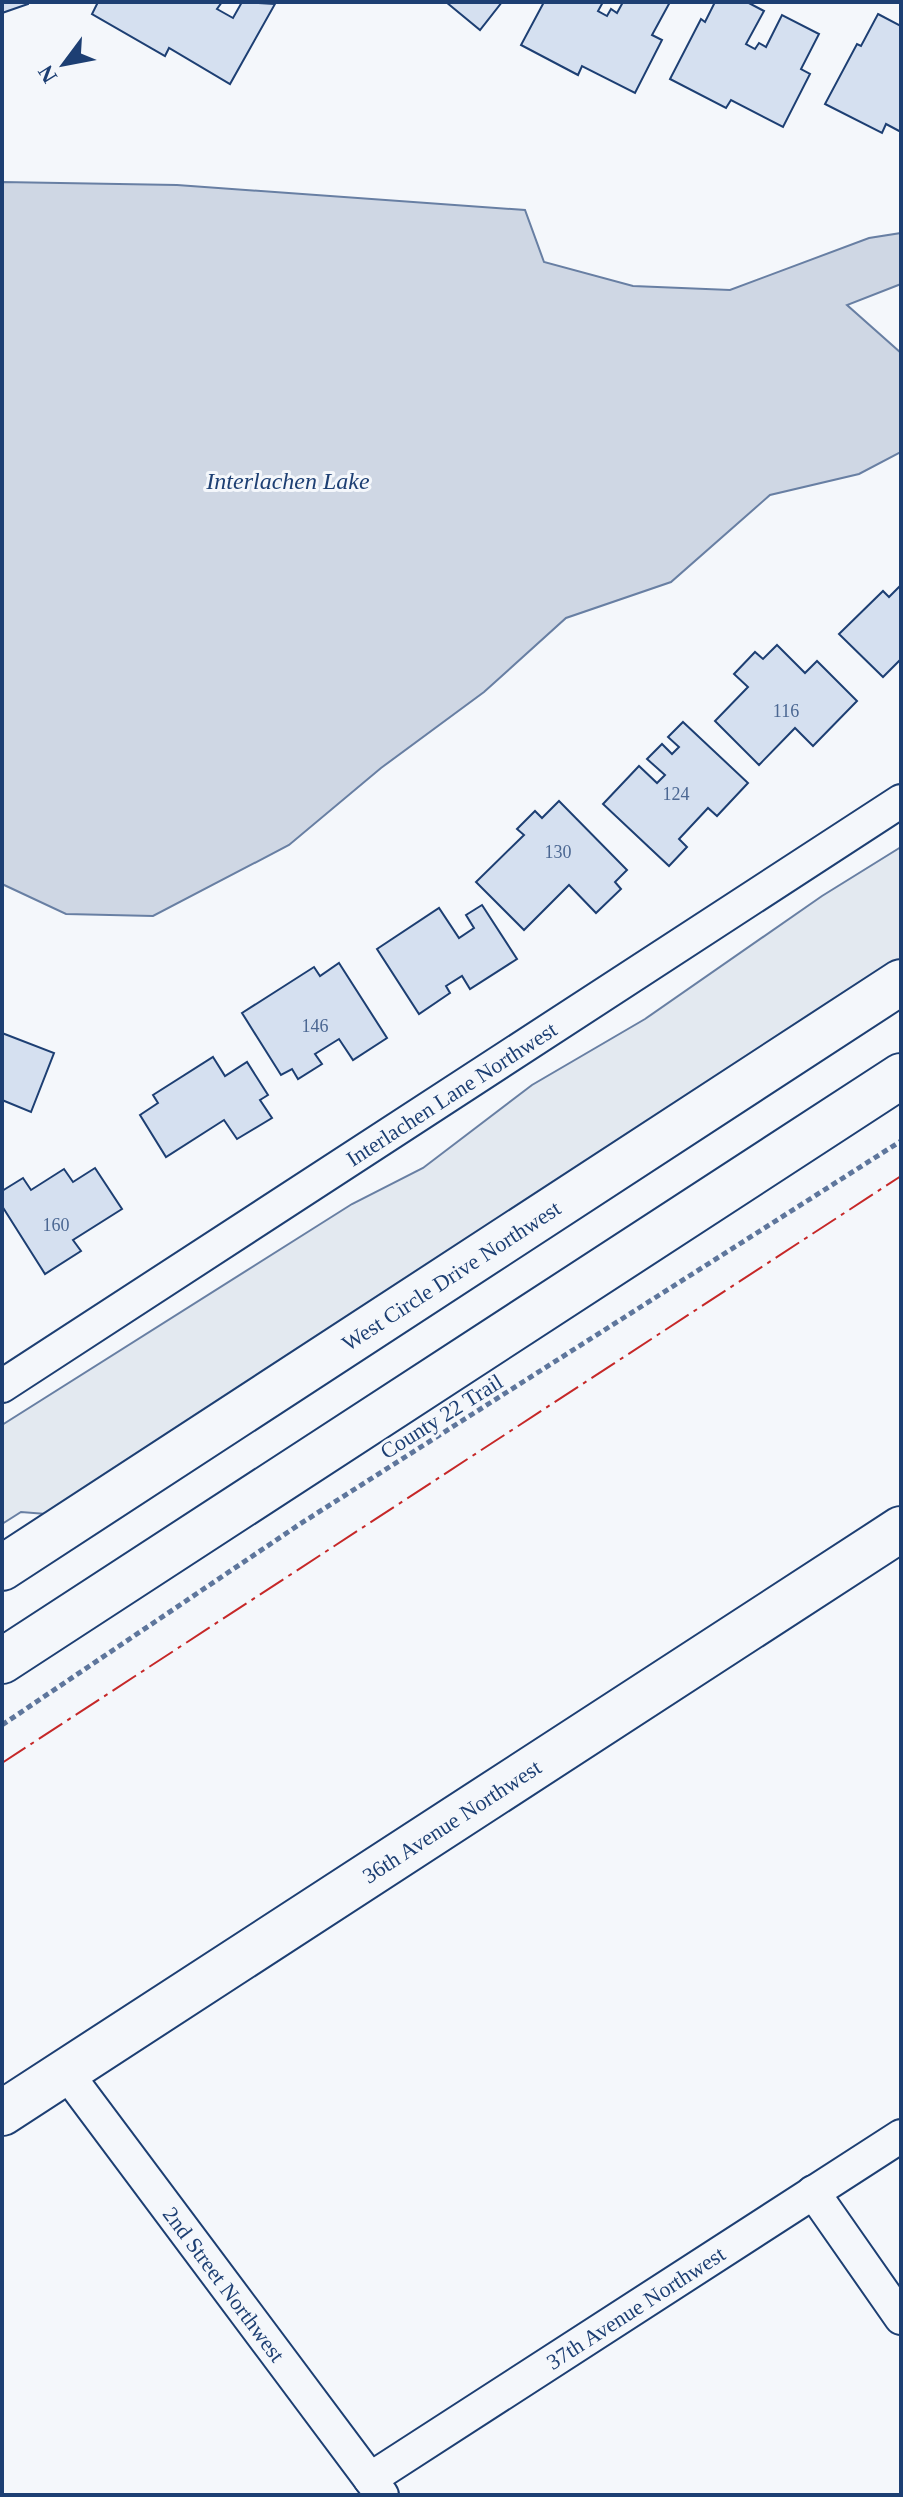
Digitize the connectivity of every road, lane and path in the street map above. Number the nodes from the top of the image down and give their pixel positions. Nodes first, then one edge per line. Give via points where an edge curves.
1 (901, 801) edge
2 (901, 982) edge
3 (901, 1076) edge
4 (901, 1141) edge
5 (5, 1379) edge
6 (901, 1529) edge
7 (2, 1568) edge
8 (2, 1661) edge
9 (2, 1725) edge
10 (65, 2071) junction
11 (2, 2113) edge
12 (901, 2136) edge
13 (813, 2192) junction
14 (901, 2318) edge
15 (376, 2487) edge

1 - 5 street, Interlachen Lane Northwest
2 - 7 main road, West Circle Drive Northwest
3 - 8 main road
4 - 9 path, County 22 Trail via 300,1524
6 - 10 main road, 36th Avenue Northwest
10 - 11 main road, 36th Avenue Northwest
10 - 15 street, 2nd Street Northwest
12 - 13 street, 37th Avenue Northwest
13 - 14 street
13 - 15 street, 37th Avenue Northwest

